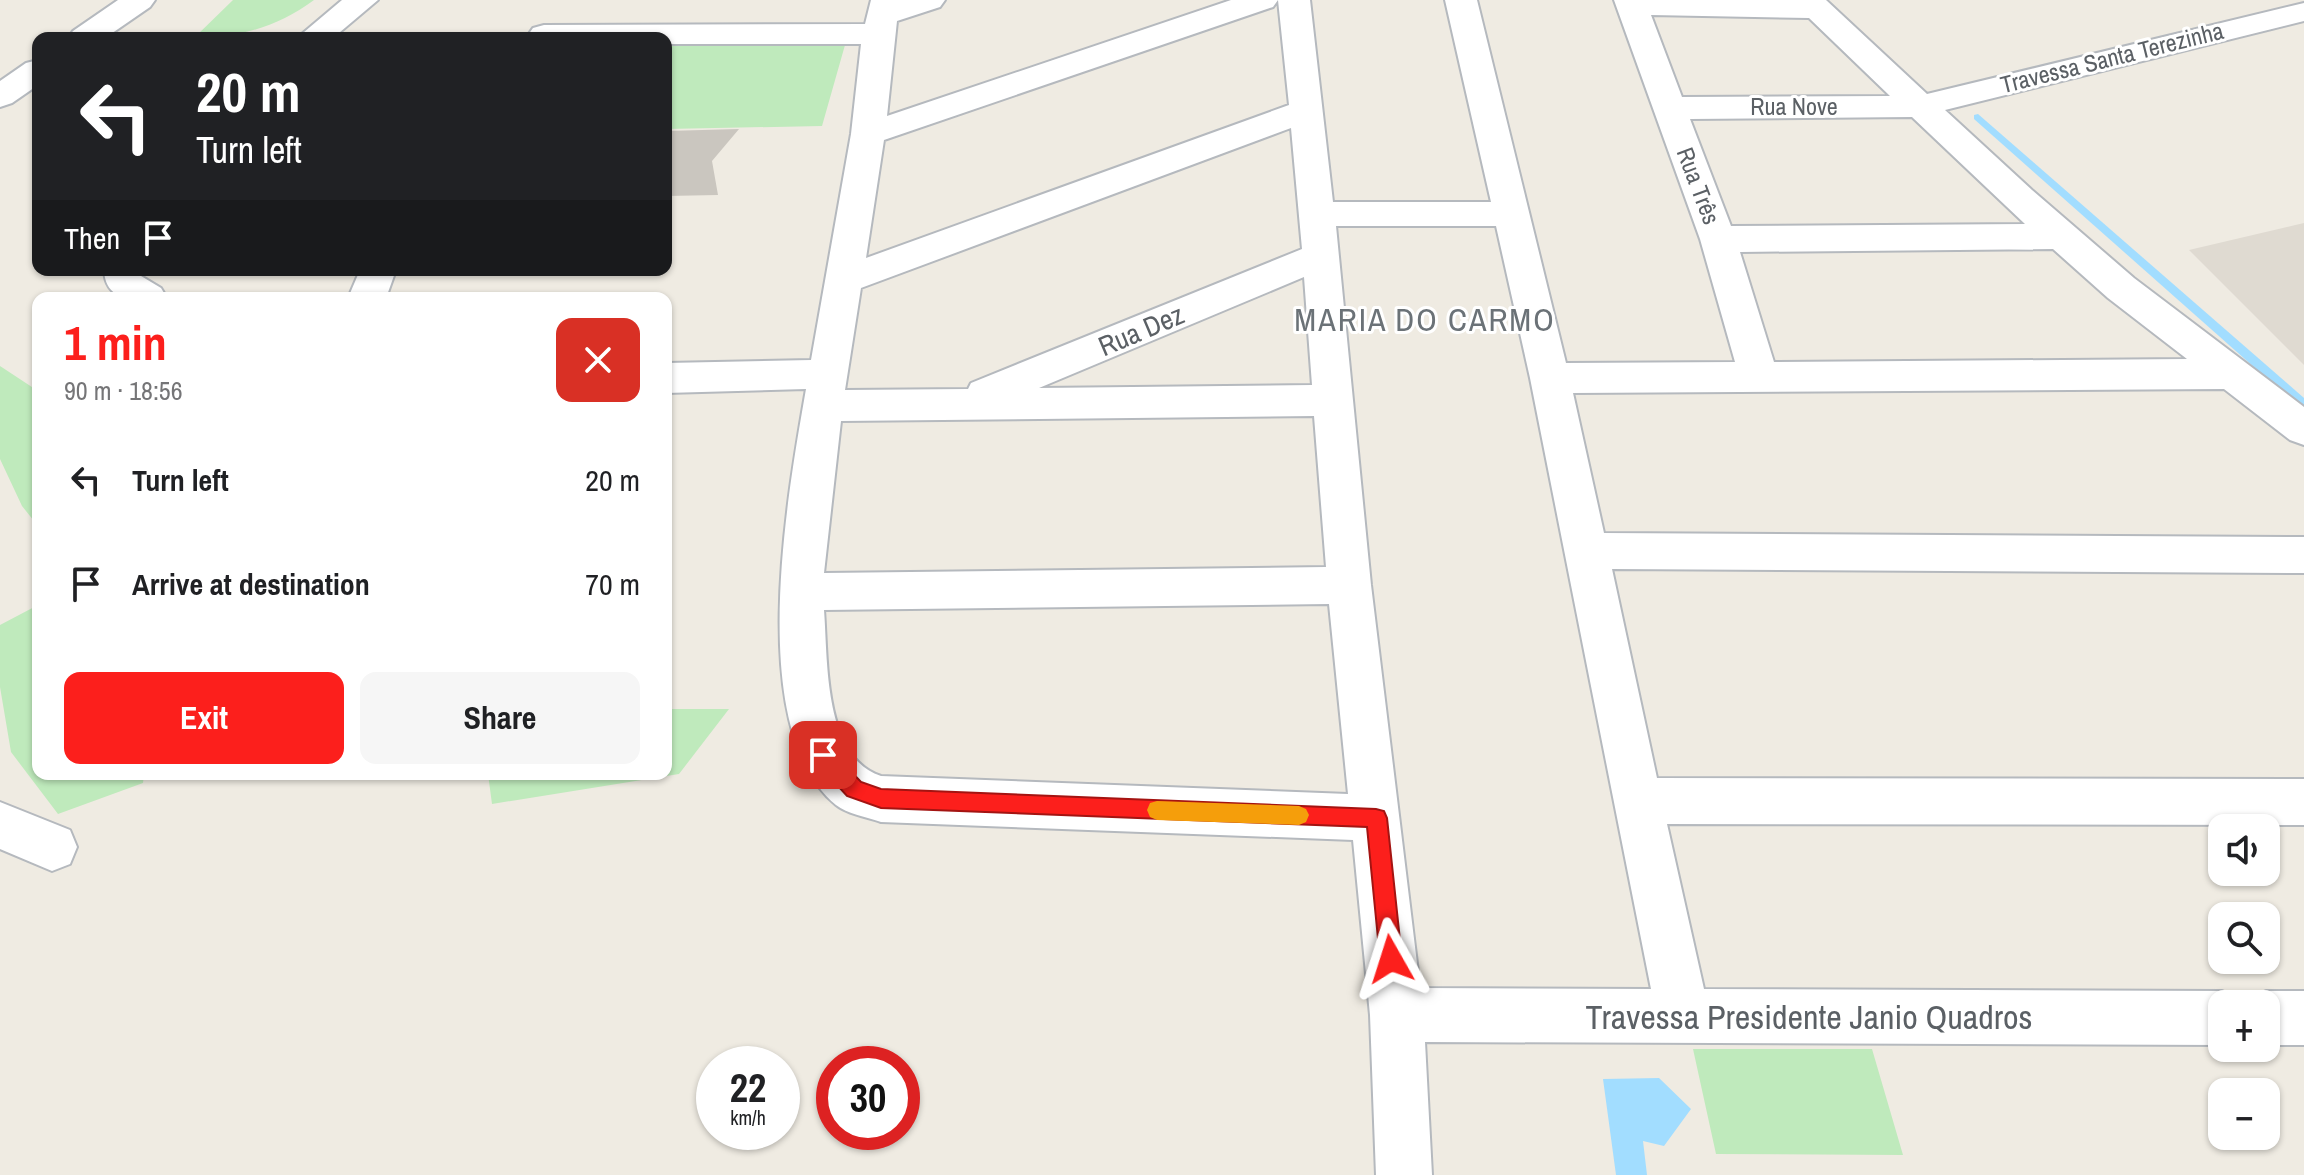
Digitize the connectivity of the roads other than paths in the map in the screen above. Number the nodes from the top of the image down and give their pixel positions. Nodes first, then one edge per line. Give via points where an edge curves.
1 (139, 0) edge
2 (362, 0) edge
3 (558, 0) edge
4 (722, 0) edge
5 (929, 0) edge
6 (1262, 0) edge
7 (1294, 0) edge
8 (1461, 0) edge
9 (1631, 3) edge
10 (1814, 5) edge
11 (2211, 6) dead end
12 (2304, 12) edge
13 (882, 17) edge
14 (2245, 24) junction
15 (93, 32) edge
16 (334, 32) edge
17 (545, 32) edge
18 (672, 34) edge
19 (710, 34) junction
20 (32, 74) edge
21 (0, 96) edge
22 (1920, 106) junction
23 (1668, 108) junction
24 (1304, 111) junction
25 (868, 134) junction
26 (1317, 214) junction
27 (1510, 214) junction
28 (2065, 236) junction
29 (1718, 239) junction
30 (1319, 256) junction
31 (122, 276) edge
32 (845, 280) junction
33 (139, 292) edge
34 (2229, 374) junction
35 (1758, 375) junction
36 (672, 378) edge
37 (1550, 378) junction
38 (826, 390) junction
39 (1334, 400) junction
40 (962, 404) junction
41 (2304, 429) edge
42 (1586, 551) junction
43 (2304, 555) edge
44 (1349, 585) junction
45 (800, 592) junction
46 (1637, 801) junction
47 (2304, 802) edge
48 (1376, 818) junction
49 (0, 825) edge
50 (52, 847) dead end
51 (1397, 1015) junction
52 (1683, 1017) junction
53 (2208, 1018) edge
54 (2280, 1018) edge
55 (2304, 1018) edge
56 (1404, 1175) edge

1 - 15 street
2 - 16 street
3 - 17 street
4 - 19 street
5 - 13 street
6 - 25 street
7 - 24 street
8 - 27 street
9 - 10 street
9 - 23 street, Rua Três
10 - 22 street
11 - 14 street
12 - 14 street, Travessa Santa Terezinha
13 - 19 street
13 - 25 street
14 - 22 street, Travessa Santa Terezinha
18 - 19 street
20 - 21 street
22 - 23 street, Rua Nove
22 - 28 street
23 - 29 street, Rua Três
24 - 26 street
24 - 32 street
25 - 32 street
26 - 27 street
26 - 30 street
27 - 37 street
28 - 29 street
28 - 34 street
29 - 35 street, Rua Três
30 - 39 street
30 - 40 street, Rua Dez
31 - 33 street
32 - 38 street
34 - 35 street
34 - 41 street
35 - 37 street
36 - 38 street
37 - 42 street
38 - 40 street
38 - 45 street
39 - 40 street
39 - 44 street
42 - 43 street
42 - 46 street
44 - 45 street
44 - 48 street
45 - 48 street via 810,714 823,755 854,790 910,801
46 - 47 street
46 - 52 street
48 - 51 street
49 - 50 street
51 - 52 street, Travessa Presidente Janio Quadros
51 - 56 street
52 - 53 street, Travessa Presidente Janio Quadros
54 - 55 street

